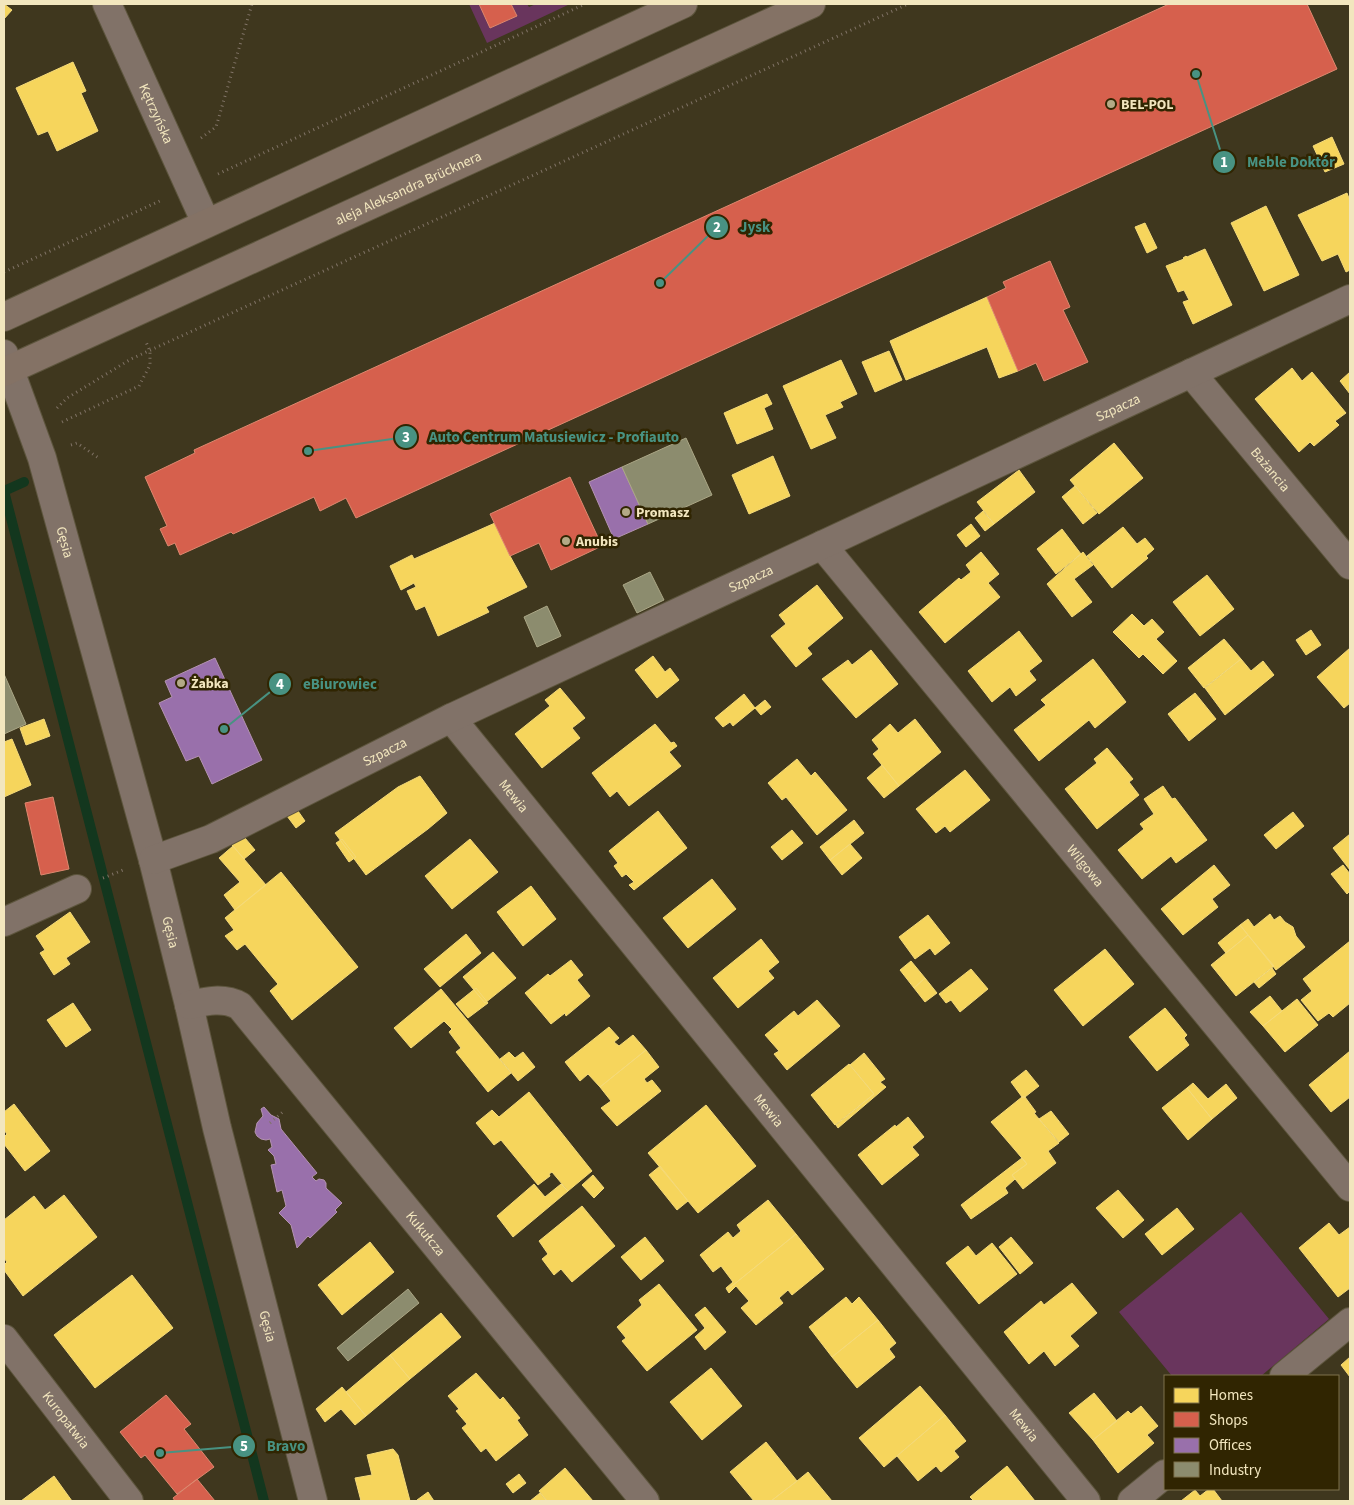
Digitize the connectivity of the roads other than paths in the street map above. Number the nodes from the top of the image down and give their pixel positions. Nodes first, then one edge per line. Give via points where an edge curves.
1 (107, 4) edge
2 (682, 4) edge
3 (811, 4) edge
4 (206, 223) junction
5 (1350, 299) edge
6 (4, 317) edge
7 (6, 365) edge
8 (1191, 373) junction
9 (822, 545) junction
10 (1350, 565) edge
11 (451, 718) junction
12 (141, 864) junction
13 (86, 885) road end
14 (4, 922) edge
15 (189, 1005) junction
16 (1350, 1187) edge
17 (1350, 1322) edge
18 (4, 1339) edge
19 (1285, 1375) edge
20 (1164, 1475) edge
21 (129, 1501) edge
22 (313, 1501) edge
23 (645, 1501) edge
24 (1086, 1501) edge
25 (1132, 1501) edge

1 - 4 street, Kętrzyńska
2 - 4 main road
3 - 7 main road, aleja Aleksandra Brücknera
4 - 6 main road
5 - 8 street, Szpacza
7 - 12 street, Gęsia via 42,458
8 - 9 street, Szpacza
8 - 10 street, Bażancia
9 - 11 street, Szpacza
9 - 16 street, Wilgowa
11 - 12 street, Szpacza via 211,838
11 - 24 street, Mewia
12 - 15 street, Gęsia
13 - 14 street
15 - 22 street, Gęsia via 217,1128
15 - 23 street, Kukułcza via 231,1001 240,1006
17 - 19 street
18 - 21 street, Kuropatwia
20 - 25 street

